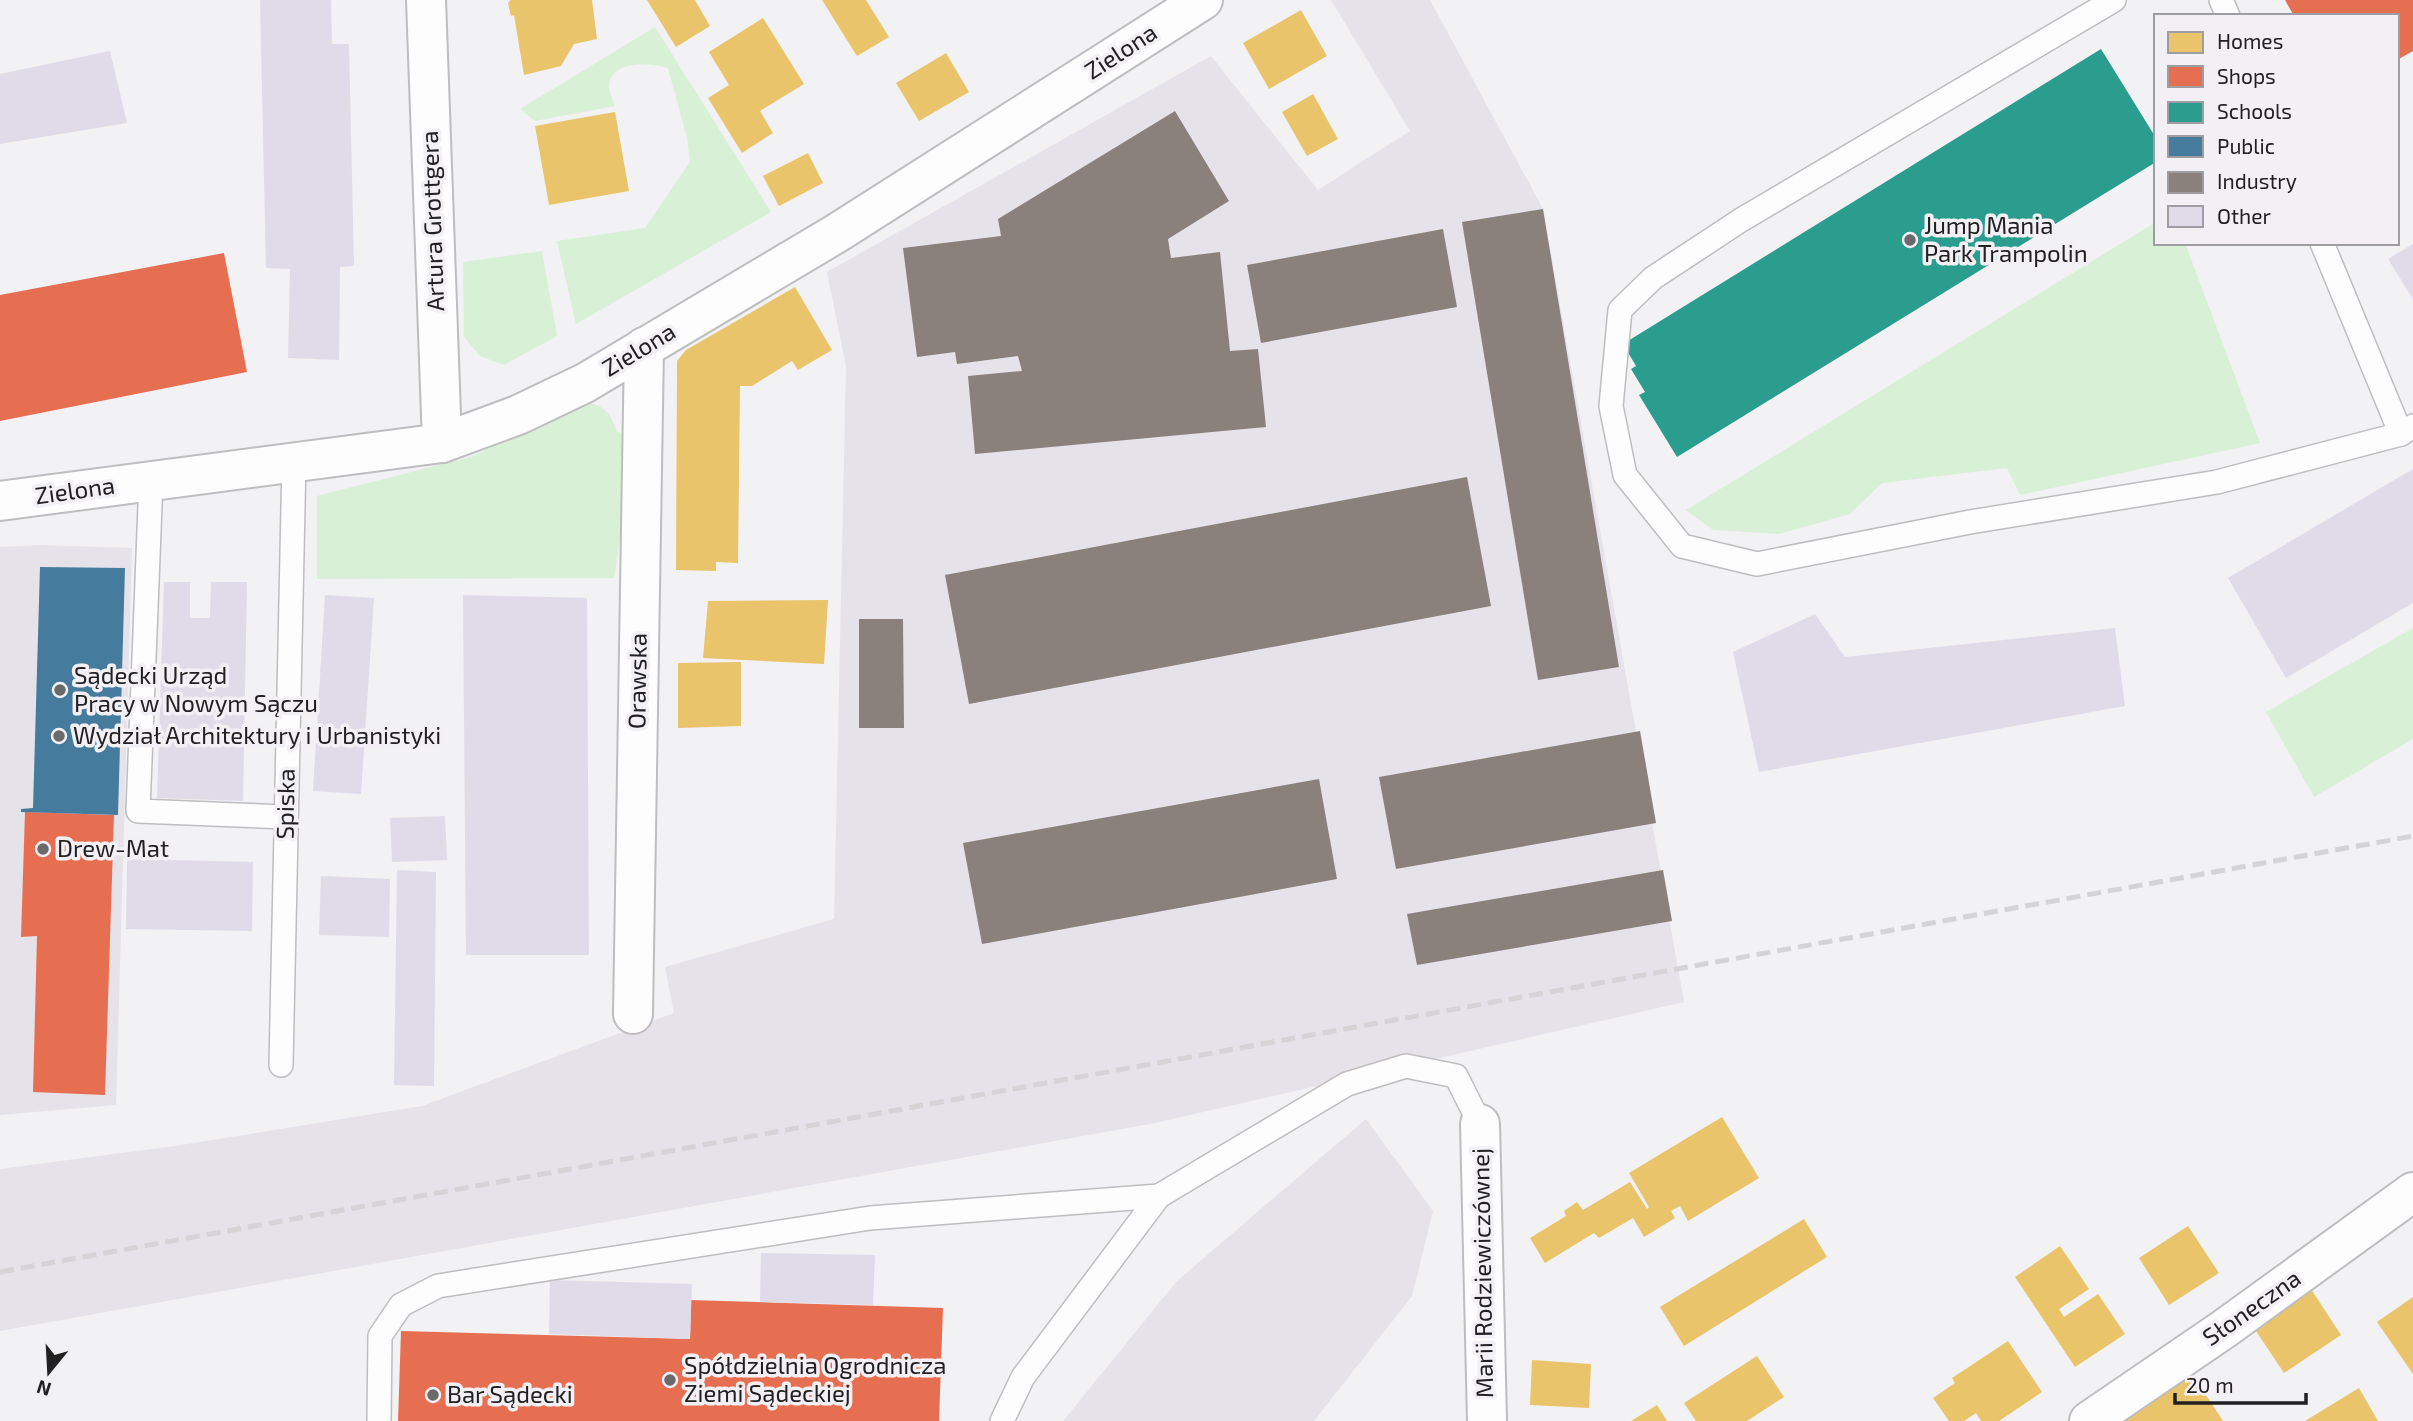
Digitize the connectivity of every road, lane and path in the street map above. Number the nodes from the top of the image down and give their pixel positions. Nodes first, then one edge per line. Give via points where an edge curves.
1 (426, 0) edge
2 (1203, 0) edge
3 (2114, 0) edge
4 (2323, 245) edge
5 (643, 348) junction
6 (2407, 430) edge
7 (442, 443) junction
8 (294, 460) junction
9 (151, 480) junction
10 (0, 500) edge
11 (286, 817) junction
12 (633, 1014) dead end
13 (281, 1065) dead end
14 (1480, 1124) joint
15 (2413, 1192) edge
16 (1159, 1196) junction
17 (379, 1421) edge
18 (1002, 1421) edge
19 (1487, 1421) edge
20 (2089, 1421) edge

1 - 7 street, Artura Grottgera
2 - 5 street, Zielona via 837,233
3 - 6 lane via 1741,220 1653,278 1620,310 1611,406 1625,475 1682,546 1757,564 1970,522 2217,482
4 - 6 lane
5 - 7 street, Zielona via 518,415
5 - 12 street, Orawska
7 - 8 street, Zielona
8 - 9 street, Zielona
8 - 11 lane, Spiska
9 - 10 street, Zielona
9 - 11 lane via 138,811
11 - 13 lane, Spiska
14 - 16 lane via 1456,1076 1406,1066 1347,1084
14 - 19 street, Marii Rodziewiczównej
15 - 20 street, Słoneczna
16 - 17 lane via 870,1219 439,1286 401,1305 380,1336
16 - 18 lane via 1023,1377

